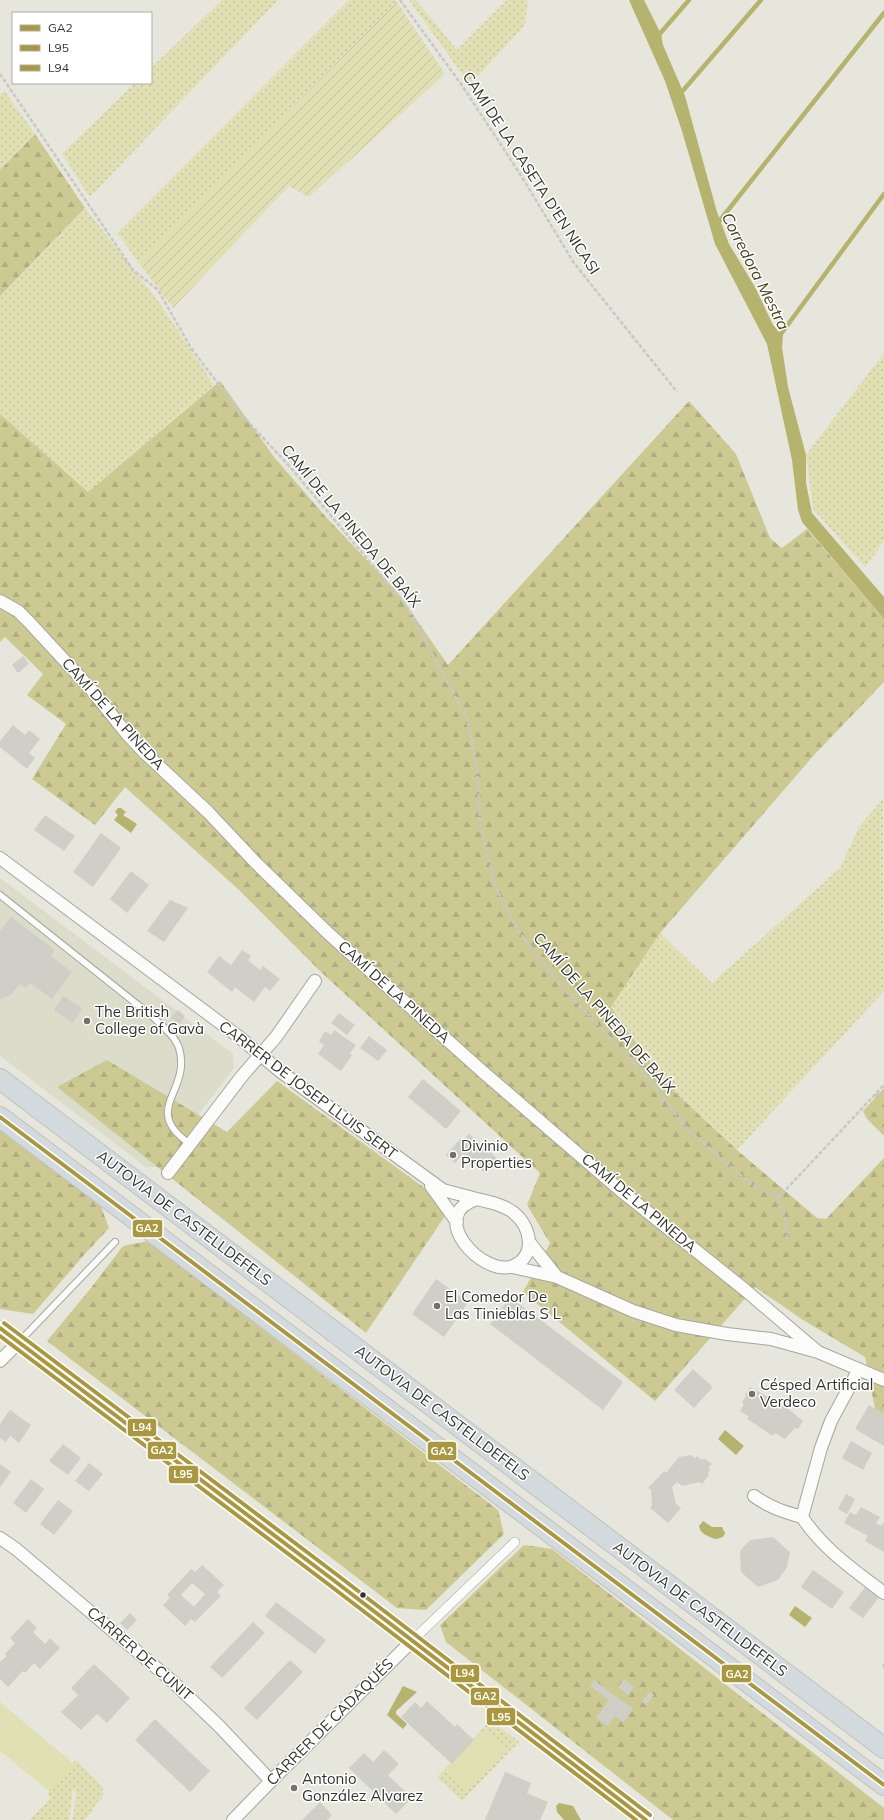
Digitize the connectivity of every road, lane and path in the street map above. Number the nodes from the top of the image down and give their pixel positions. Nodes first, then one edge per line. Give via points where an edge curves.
1 (400, 0) edge
2 (0, 74) edge
3 (677, 392) dead end
4 (0, 601) edge
5 (0, 858) edge
6 (0, 895) edge
7 (315, 981) dead end
8 (260, 1055) junction
9 (0, 1079) edge
10 (884, 1085) edge
11 (884, 1094) edge
12 (875, 1095) junction
13 (0, 1117) edge
14 (190, 1144) junction
15 (168, 1173) dead end
16 (425, 1177) junction
17 (778, 1198) junction
18 (477, 1199) junction
19 (457, 1222) junction
20 (787, 1239) dead end
21 (115, 1242) dead end
22 (530, 1243) junction
23 (512, 1267) junction
24 (557, 1277) junction
25 (0, 1328) edge
26 (19, 1342) junction
27 (818, 1352) junction
28 (0, 1361) edge
29 (859, 1368) junction
30 (884, 1380) edge
31 (754, 1496) dead end
32 (802, 1516) junction
33 (0, 1538) edge
34 (515, 1542) dead end
35 (884, 1593) edge
36 (413, 1640) junction
37 (884, 1664) edge
38 (884, 1669) edge
39 (884, 1748) edge
40 (270, 1780) junction
41 (884, 1785) edge
42 (645, 1819) edge
43 (233, 1820) edge

1 - 3 path, CAMÍ DE LA CASETA D'EN NICASI via 462,84 574,263
2 - 17 path, CAMÍ DE LA PINEDA DE BAÍX via 133,270 158,290 191,348 241,414 291,468 406,605 467,719 477,768 480,823 496,888 518,930 560,985 646,1076 688,1130 751,1184
4 - 27 street, CAMÍ DE LA PINEDA via 29,622 145,753 208,812 328,934 482,1072 620,1190
5 - 8 street, CARRER DE JOSEP LLUIS SERT
6 - 14 lane via 153,1017 179,1046 180,1067 177,1085 168,1109 168,1119 176,1133
7 - 8 street via 276,1037
8 - 14 street
8 - 16 street, CARRER DE JOSEP LLUIS SERT
9 - 39 highway, AUTOVIA DE CASTELLDEFELS
10 - 12 path
11 - 12 path
12 - 17 path
13 - 41 highway, AUTOVIA DE CASTELLDEFELS
14 - 15 street
16 - 18 street, CARRER DE JOSEP LLUIS SERT via 449,1193
16 - 19 street, CARRER DE JOSEP LLUIS SERT
17 - 20 path via 785,1217
18 - 19 street via 467,1202 461,1208
18 - 22 street, CARRER DE JOSEP LLUIS SERT via 501,1205 514,1213 528,1231
19 - 23 street, CARRER DE JOSEP LLUIS SERT via 458,1233 463,1243 474,1254 496,1266
21 - 26 lane
22 - 23 street via 528,1252
22 - 24 street, CARRER DE JOSEP LLUIS SERT
23 - 24 street, CARRER DE JOSEP LLUIS SERT
24 - 27 street, CARRER DE JOSEP LLUIS SERT via 633,1311 676,1325 771,1339
25 - 26 street
26 - 28 street
26 - 36 street
27 - 29 street, CARRER DE JOSEP LLUIS SERT
29 - 30 street, CARRER DE JOSEP LLUIS SERT
29 - 32 street via 831,1421
31 - 32 street via 784,1512
32 - 35 street via 811,1532 827,1549
33 - 40 street, CARRER DE CUNIT via 172,1681
34 - 36 street, CARRER DE CADAQUÉS
36 - 40 street, CARRER DE CADAQUÉS
36 - 42 street
37 - 38 path
40 - 43 street, CARRER DE CADAQUÉS

